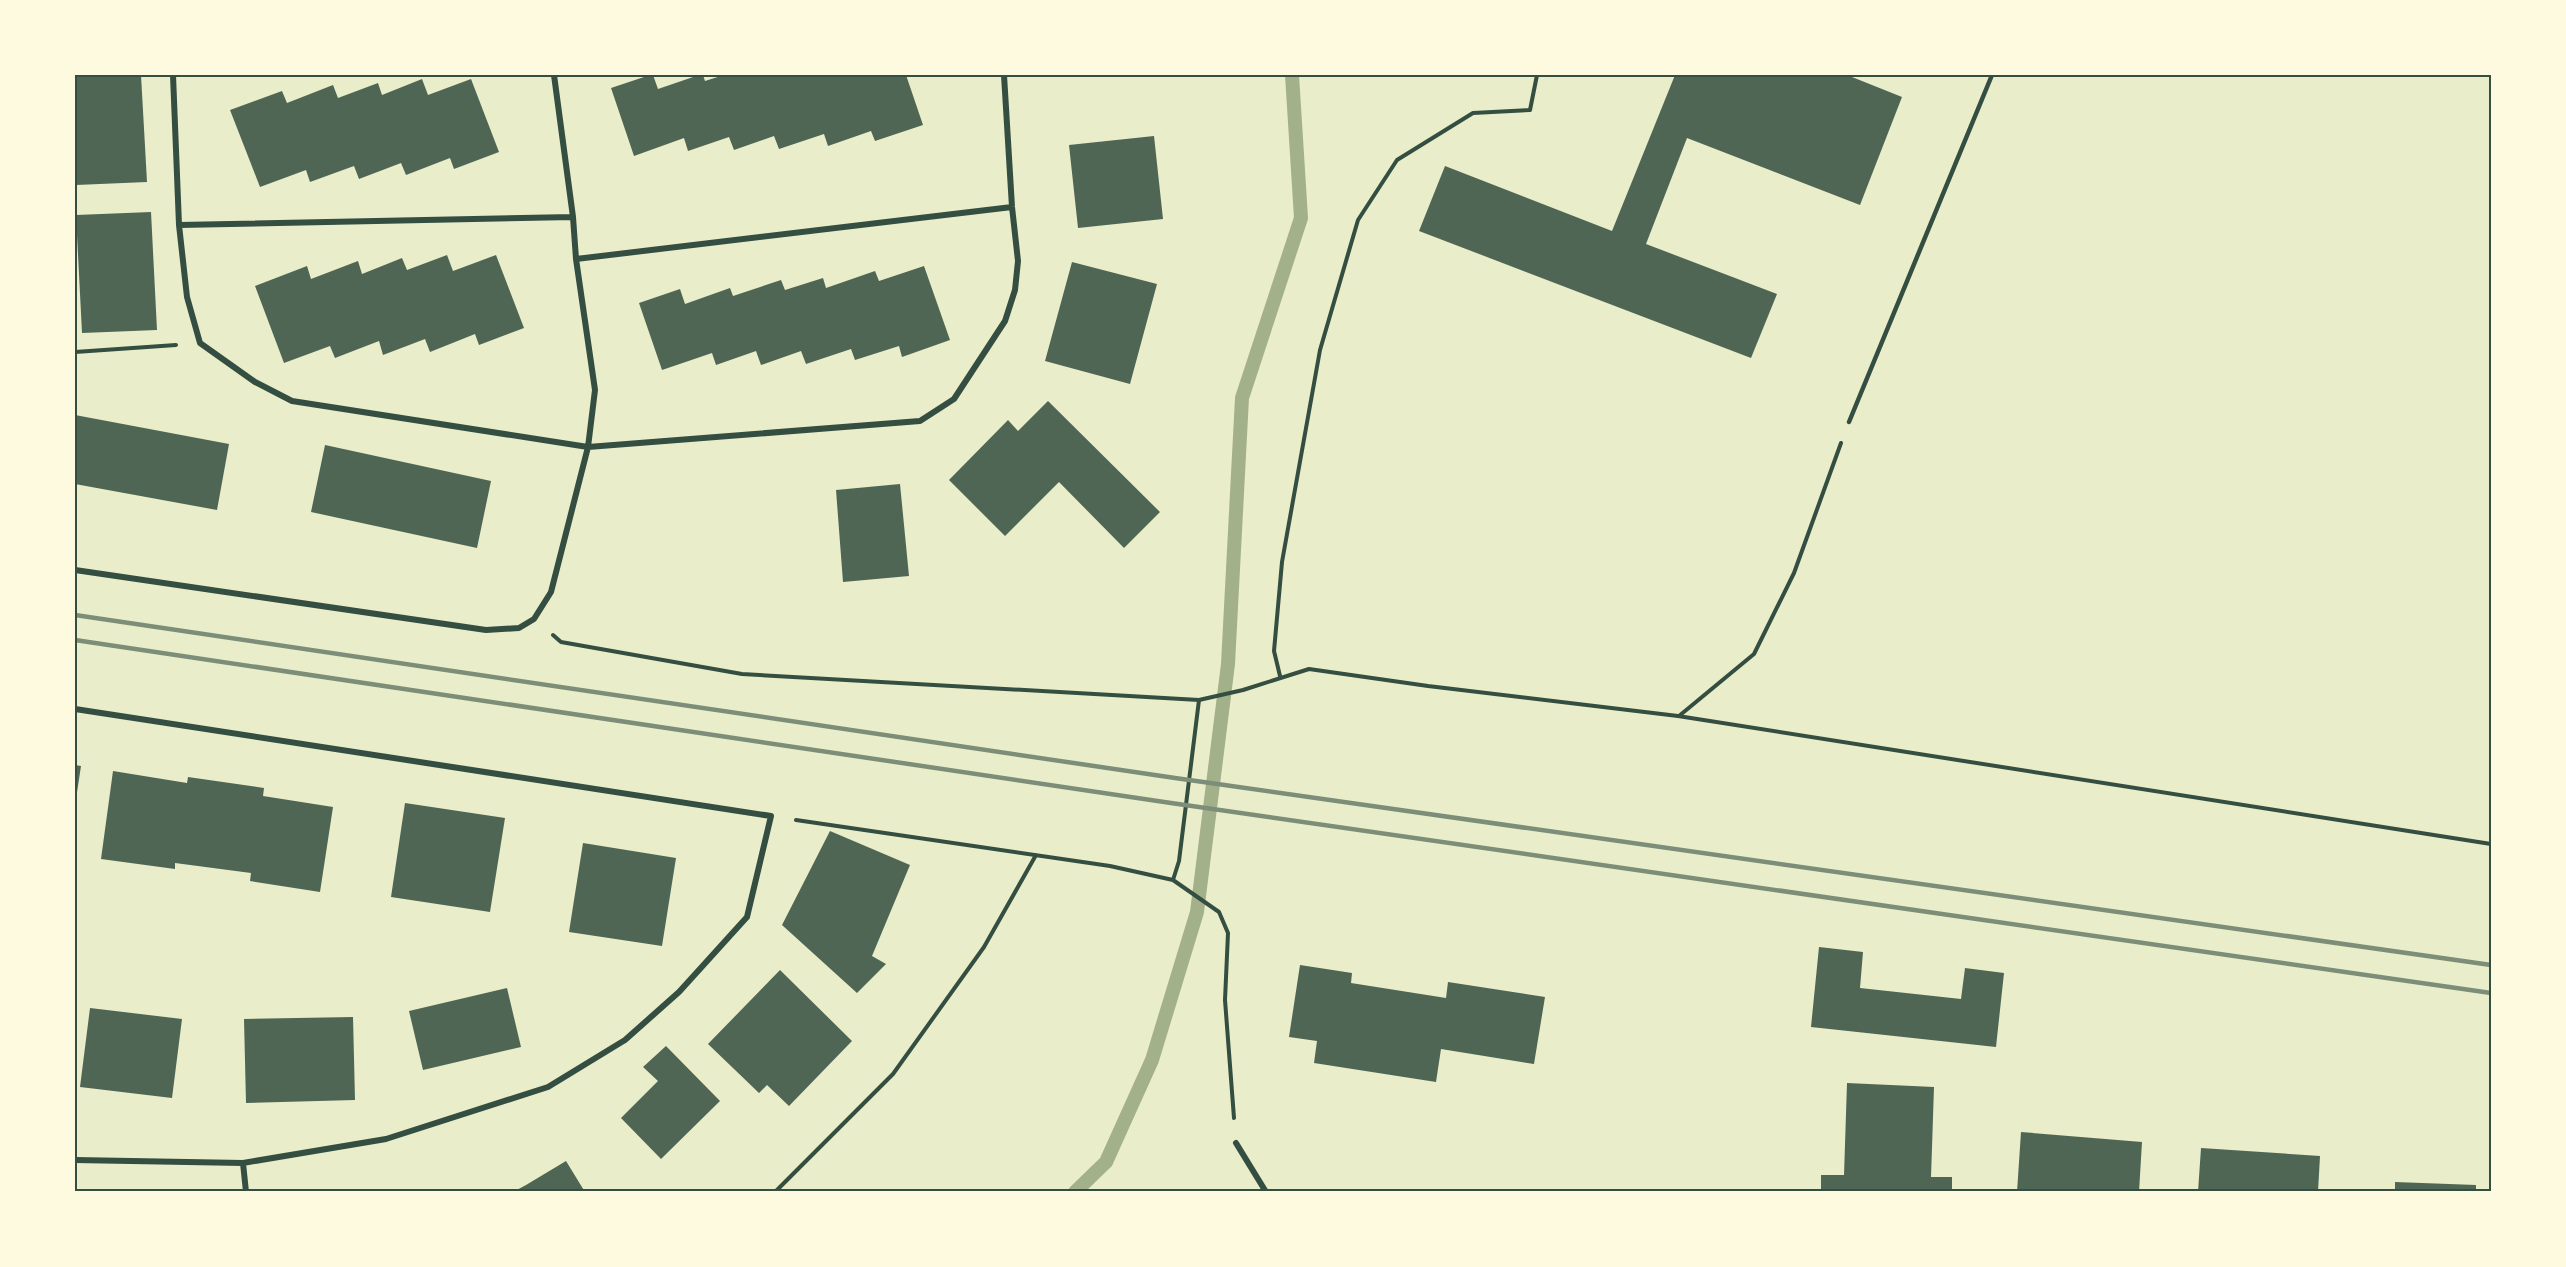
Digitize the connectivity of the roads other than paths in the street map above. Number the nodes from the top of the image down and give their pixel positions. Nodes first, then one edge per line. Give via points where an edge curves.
1 (172, 75) edge
2 (554, 75) edge
3 (1004, 75) edge
4 (1992, 75) edge
5 (1012, 207) junction
6 (573, 216) junction
7 (179, 225) junction
8 (576, 259) junction
9 (1849, 422) road end
10 (588, 447) junction
11 (75, 570) edge
12 (75, 709) edge
13 (1236, 1143) road end
14 (75, 1160) edge
15 (243, 1164) junction
16 (246, 1192) edge
17 (1266, 1192) edge

1 - 7 street
2 - 6 street
3 - 5 street
4 - 9 lane
5 - 8 street
5 - 10 street via 1018,261 1015,290 1005,321 954,399 920,421
6 - 7 street
6 - 8 street
7 - 10 street via 187,297 200,343 255,382 292,401
8 - 10 street via 595,390
10 - 11 street via 551,592 534,619 519,628 486,630
12 - 15 street via 771,816 747,916 680,992 625,1040 548,1087 386,1139
13 - 17 street
14 - 15 street
15 - 16 street

